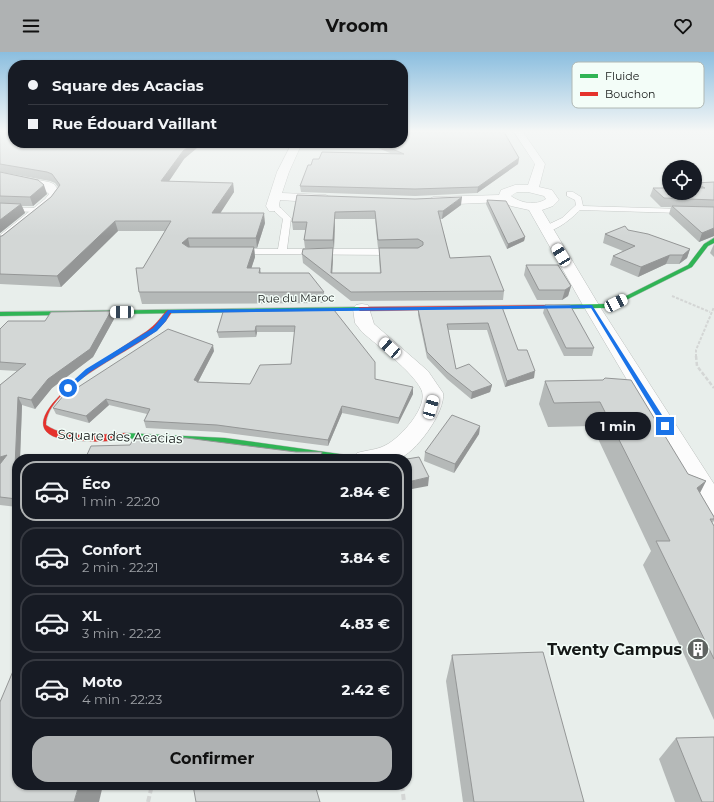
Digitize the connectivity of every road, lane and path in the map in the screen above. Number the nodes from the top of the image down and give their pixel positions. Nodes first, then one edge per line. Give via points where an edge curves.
1 (285, 167) edge
2 (539, 167) edge
3 (0, 176) edge
4 (570, 194) dead end
5 (276, 196) junction
6 (533, 197) junction
7 (341, 200) edge
8 (422, 201) edge
9 (577, 208) junction
10 (0, 209) edge
11 (40, 210) junction
12 (278, 210) joint
13 (714, 212) edge
14 (546, 229) junction
15 (714, 240) edge
16 (0, 242) edge
17 (228, 252) edge
18 (282, 252) junction
19 (401, 252) edge
20 (683, 252) edge
21 (698, 257) junction
22 (650, 286) junction
23 (714, 306) edge
24 (592, 307) junction
25 (362, 309) junction
26 (168, 312) junction
27 (710, 312) junction
28 (0, 314) edge
29 (714, 386) edge
30 (318, 454) edge
31 (388, 454) edge
32 (714, 505) edge
33 (151, 790) edge
34 (403, 790) edge
35 (148, 802) edge
36 (404, 802) edge

1 - 5 street
2 - 6 street
3 - 11 street via 50,187 54,196
4 - 9 lane via 578,199 580,205
5 - 7 street
5 - 12 street via 272,206
6 - 8 street via 516,204 506,198
6 - 14 street
9 - 13 lane
9 - 14 lane via 570,217
10 - 11 lane
11 - 16 street
12 - 18 lane via 287,218
14 - 24 street
15 - 21 street, Rue du Maroc via 706,245
17 - 18 lane
18 - 19 lane
20 - 21 street
21 - 22 street, Rue du Maroc via 685,269
22 - 24 street, Rue du Maroc via 612,305
22 - 27 path
23 - 27 path
24 - 25 street, Rue du Maroc
24 - 32 street
25 - 26 street, Rue du Maroc
25 - 31 street via 364,323 368,328 422,376 432,391 431,407 415,435 409,442
26 - 28 street, Rue du Maroc
26 - 30 street, Square des Acacias via 155,329 88,371 52,402 41,419 46,432 72,437 154,436 216,440
27 - 29 path via 696,350 697,366
33 - 35 path
34 - 36 path

